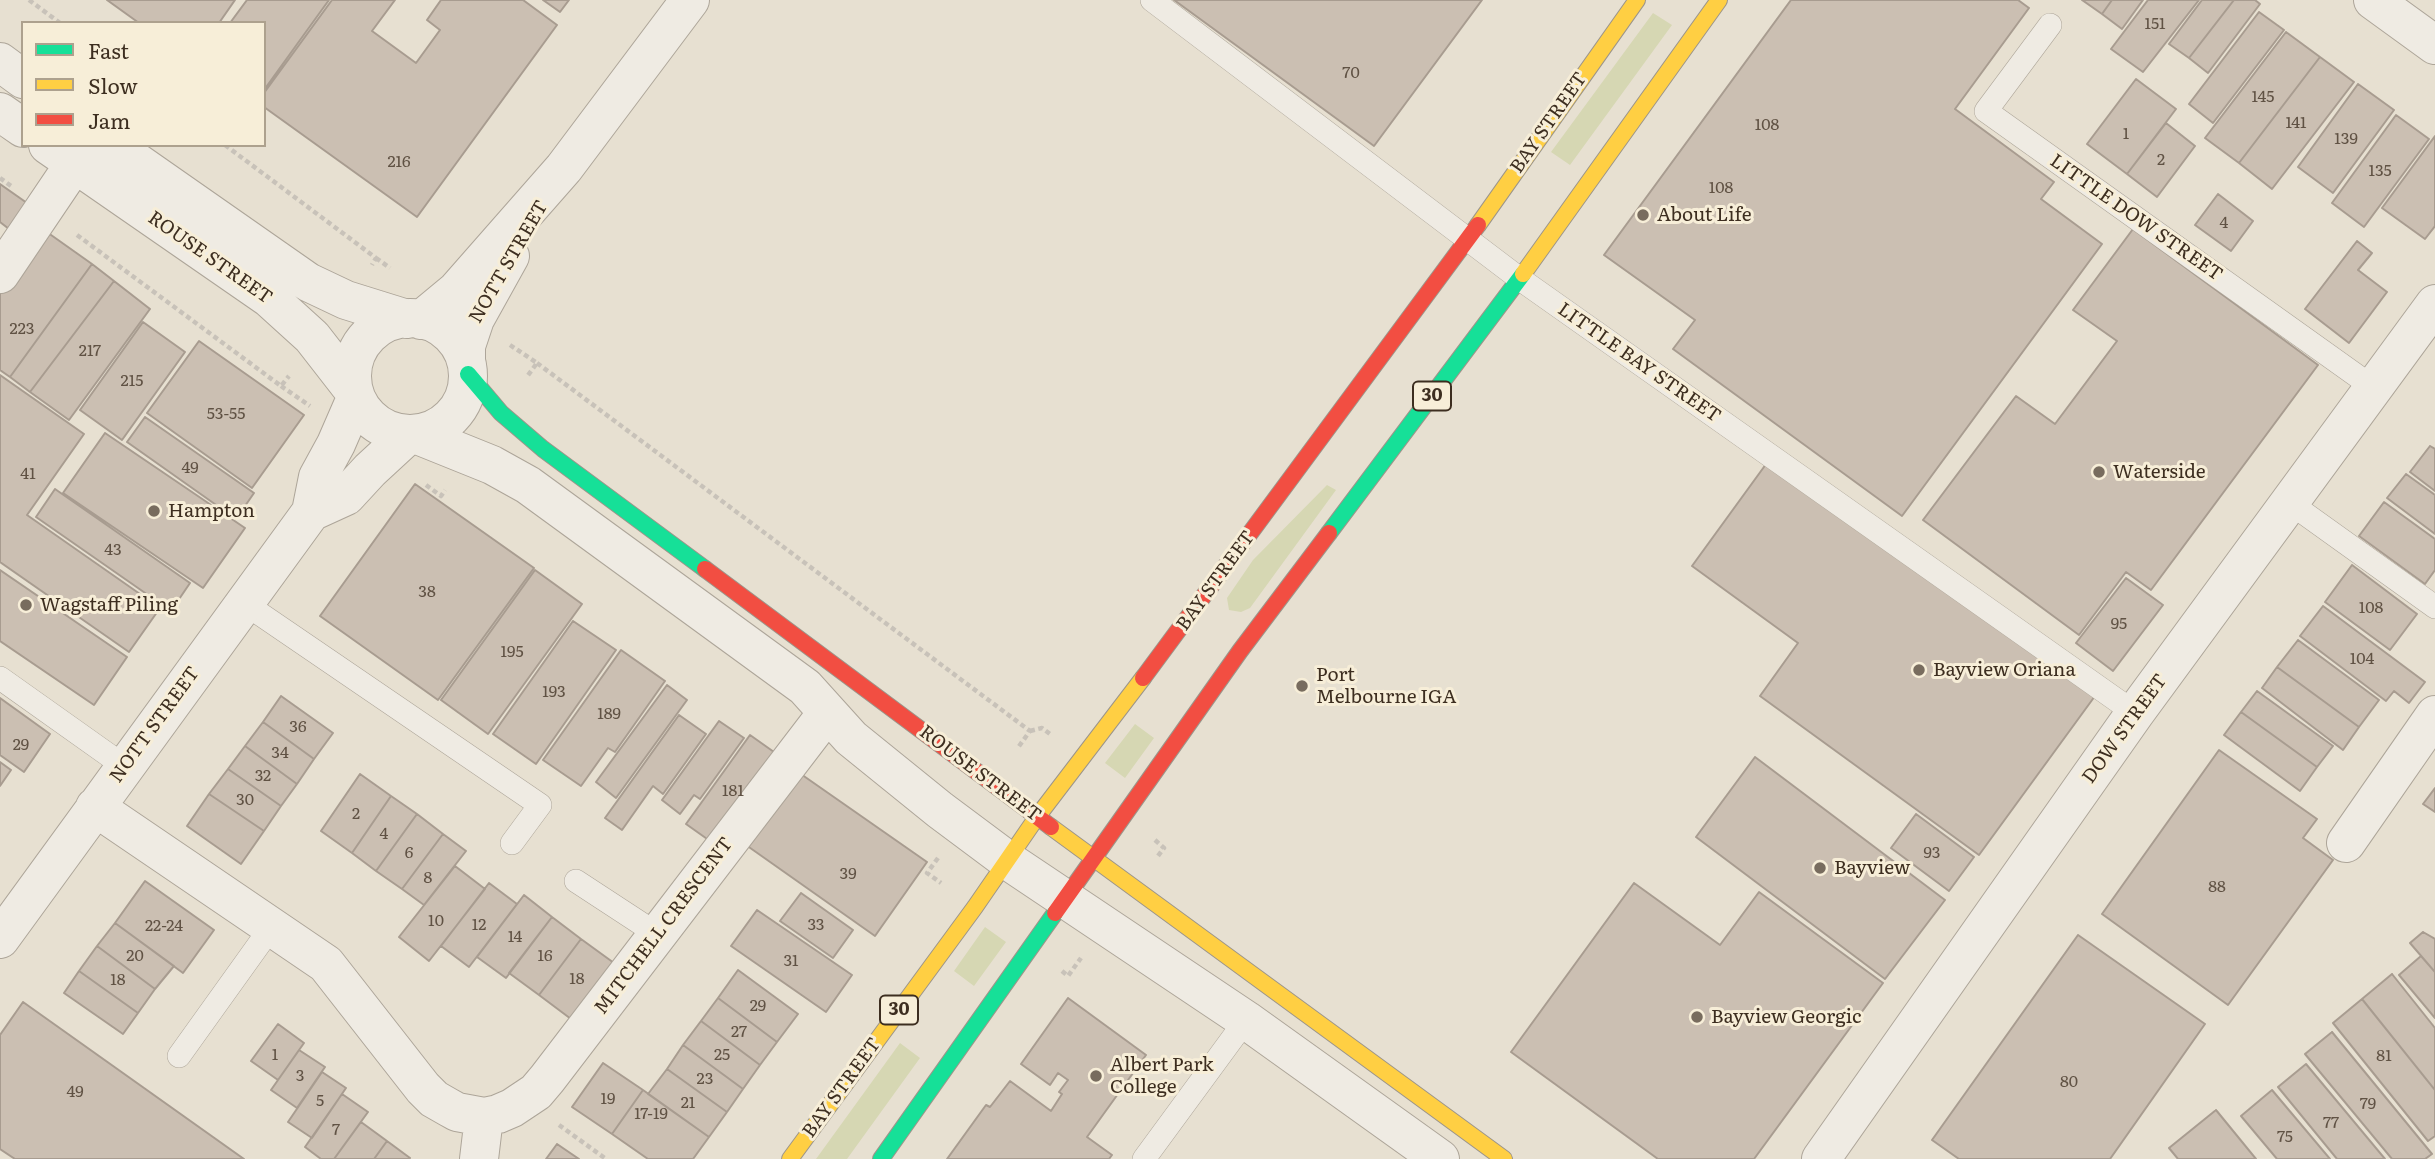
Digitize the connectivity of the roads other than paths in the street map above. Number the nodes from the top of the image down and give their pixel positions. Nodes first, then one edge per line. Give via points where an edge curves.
1 (690, 0) edge
2 (1152, 0) edge
3 (1637, 0) edge
4 (1719, 0) edge
5 (2373, 0) edge
6 (2050, 25) dead end
7 (2435, 45) edge
8 (0, 62) edge
9 (21, 78) edge
10 (0, 112) edge
11 (21, 127) edge
12 (115, 147) edge
13 (70, 151) edge
14 (564, 167) junction
15 (1468, 239) junction
16 (0, 274) edge
17 (1520, 279) junction
18 (2435, 304) edge
19 (414, 319) junction
20 (467, 368) junction
21 (2374, 388) junction
22 (355, 395) junction
23 (412, 434) junction
24 (2290, 503) junction
25 (310, 512) junction
26 (244, 603) junction
27 (2435, 607) edge
28 (0, 678) edge
29 (827, 713) junction
30 (2135, 713) junction
31 (2435, 715) edge
32 (124, 766) junction
33 (95, 807) junction
34 (1037, 817) junction
35 (512, 843) dead end
36 (2346, 843) dead end
37 (1007, 860) junction
38 (1094, 860) junction
39 (576, 881) dead end
40 (1067, 899) junction
41 (270, 929) junction
42 (657, 934) junction
43 (0, 939) edge
44 (1246, 1020) junction
45 (179, 1056) dead end
46 (484, 1116) junction
47 (479, 1159) edge
48 (790, 1159) edge
49 (881, 1159) edge
50 (1144, 1159) edge
51 (1440, 1159) edge
52 (1504, 1159) edge
53 (1821, 1159) edge

1 - 14 street, NOTT STREET
2 - 15 lane, LITTLE BAY STREET
3 - 15 main road, BAY STREET / 30
4 - 17 main road, 30
5 - 7 street
6 - 21 lane, LITTLE DOW STREET via 1986,111
8 - 9 street
10 - 11 street
12 - 19 street, ROUSE STREET via 308,282 346,300
13 - 16 street
13 - 22 street, ROUSE STREET via 283,309 312,337
14 - 19 street, NOTT STREET via 456,291
14 - 20 street, NOTT STREET via 480,308 470,332
15 - 17 lane, LITTLE BAY STREET
15 - 34 main road, BAY STREET / 30 via 1195,620
17 - 30 lane, LITTLE BAY STREET
17 - 38 main road, 30 via 1235,648
18 - 21 street, DOW STREET
19 - 20 street via 446,331 458,344
19 - 22 street via 383,326 363,343 353,366
20 - 23 street via 464,396 453,415 442,425
20 - 34 main road, ROUSE STREET via 501,412 535,443
21 - 24 street, DOW STREET
22 - 23 street via 362,410 383,427
22 - 25 street, NOTT STREET via 318,477
23 - 25 street via 346,496
23 - 29 street via 492,465 528,485 788,674
24 - 27 lane
24 - 30 street, DOW STREET
25 - 26 street, NOTT STREET
26 - 32 street, NOTT STREET
26 - 35 lane via 540,805
28 - 32 lane
29 - 37 street via 886,767
29 - 42 street, MITCHELL CRESCENT
30 - 53 street, DOW STREET
31 - 36 street
32 - 33 street, NOTT STREET
33 - 41 street
33 - 43 street, NOTT STREET
34 - 37 main road, BAY STREET / 30
34 - 38 main road, ROUSE STREET
37 - 40 street
37 - 48 main road, BAY STREET / 30
38 - 40 main road, 30
38 - 52 main road, ROUSE STREET
39 - 42 lane
40 - 44 street
40 - 49 main road, 30
41 - 45 lane
41 - 46 street via 334,972 435,1099 457,1112
42 - 46 street, MITCHELL CRESCENT via 536,1092 498,1114
44 - 50 lane
44 - 51 street
46 - 47 street

